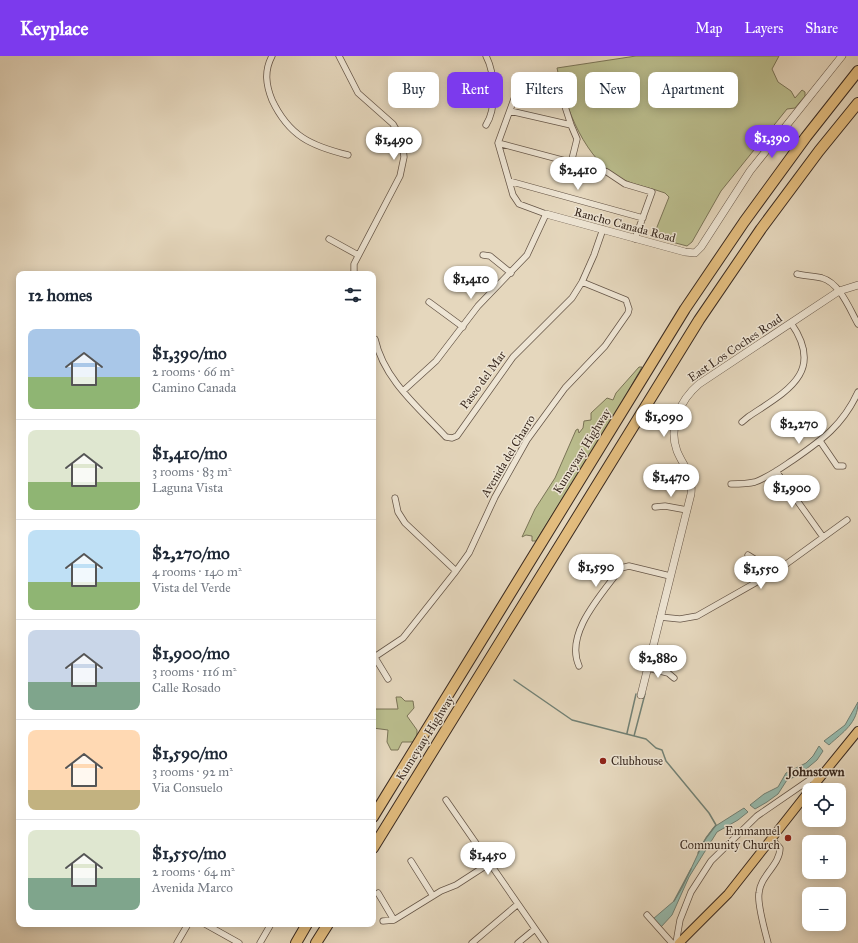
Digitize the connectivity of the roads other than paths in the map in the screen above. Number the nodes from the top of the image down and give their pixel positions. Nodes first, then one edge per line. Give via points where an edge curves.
1 (272, 56) edge
2 (339, 56) edge
3 (486, 56) edge
4 (842, 56) edge
5 (858, 71) edge
6 (858, 102) edge
7 (510, 111) junction
8 (486, 125) dead end
9 (572, 125) junction
10 (498, 143) junction
11 (348, 155) dead end
12 (571, 163) junction
13 (509, 181) junction
14 (546, 214) junction
15 (643, 218) junction
16 (602, 229) junction
17 (329, 239) dead end
18 (635, 239) junction
19 (358, 255) junction
20 (483, 255) dead end
21 (354, 271) edge
22 (511, 273) junction
23 (797, 274) dead end
24 (582, 282) junction
25 (858, 285) edge
26 (839, 291) junction
27 (429, 302) dead end
28 (791, 323) junction
29 (858, 324) edge
30 (463, 327) junction
31 (376, 343) edge
32 (403, 391) junction
33 (858, 392) edge
34 (742, 422) dead end
35 (820, 441) junction
36 (843, 466) dead end
37 (776, 471) junction
38 (731, 484) dead end
39 (395, 498) dead end
40 (655, 507) dead end
41 (687, 510) junction
42 (846, 520) dead end
43 (823, 537) junction
44 (748, 555) dead end
45 (456, 571) junction
46 (670, 576) junction
47 (767, 577) junction
48 (660, 617) junction
49 (376, 656) edge
50 (376, 660) edge
51 (579, 666) dead end
52 (648, 668) junction
53 (674, 678) dead end
54 (388, 679) dead end
55 (640, 695) dead end
56 (858, 731) edge
57 (828, 768) junction
58 (816, 783) edge
59 (446, 800) dead end
60 (802, 801) edge
61 (376, 812) edge
62 (772, 838) junction
63 (376, 843) edge
64 (411, 861) dead end
65 (490, 863) junction
66 (378, 894) dead end
67 (433, 896) junction
68 (518, 904) junction
69 (647, 915) dead end
70 (394, 920) junction
71 (383, 921) dead end
72 (186, 927) edge
73 (210, 927) edge
74 (268, 927) edge
75 (305, 927) edge
76 (326, 927) edge
77 (535, 928) junction
78 (177, 943) edge
79 (239, 943) edge
80 (260, 943) edge
81 (296, 943) edge
82 (316, 943) edge
83 (472, 943) edge
84 (518, 943) edge
85 (545, 943) edge
86 (672, 943) edge
87 (676, 943) edge
88 (679, 943) edge
89 (768, 943) edge

1 - 11 street via 266,84 280,116 291,130 305,140 324,149
2 - 19 street via 358,93 393,124 402,140 404,157 400,176
3 - 8 street via 493,81 491,114
4 - 18 street, Rancho Canada Road via 750,171 701,247 695,252 685,252
5 - 61 highway, Kumeyaay Highway via 748,216 685,309
6 - 63 highway, Kumeyaay Highway via 788,193 699,320
7 - 9 street
7 - 9 street via 522,77 559,88
7 - 10 street
9 - 12 street via 577,139
10 - 12 street
10 - 13 street, Rancho Canada Road
12 - 15 street via 607,172 625,184 652,192
13 - 14 street, Rancho Canada Road via 519,204
13 - 15 street
14 - 16 street, Rancho Canada Road
14 - 22 street via 530,251
15 - 18 street
16 - 18 street, Rancho Canada Road
16 - 24 street, Paseo del Mar
17 - 19 street
19 - 21 street
20 - 22 street via 490,256
22 - 30 street via 478,306
23 - 26 street via 824,278
24 - 32 street, Paseo del Mar via 572,298 513,357 457,436 446,437
24 - 45 street, Avenida del Charro via 626,300 628,313 605,346 564,388 527,440 469,553
25 - 26 street, East Los Coches Road
26 - 28 street, East Los Coches Road
26 - 29 street
27 - 30 street
28 - 34 street via 804,348 800,376 789,389
28 - 41 street, East Los Coches Road via 699,384 684,401 675,422 674,433 676,449 691,479
30 - 32 street via 436,361
31 - 32 street, Paseo del Mar via 388,371
33 - 35 street via 842,420
35 - 36 street via 837,466
35 - 37 street
37 - 38 street via 746,484
37 - 43 street
39 - 45 street via 398,512 405,523
40 - 41 street
41 - 46 street, East Los Coches Road
42 - 43 street
43 - 47 street
44 - 47 street via 756,560
45 - 49 street, Avenida del Charro via 403,638
46 - 48 street, East Los Coches Road
46 - 51 street via 629,566 621,568 583,620 574,656
47 - 48 street via 698,616 680,619
48 - 52 street, East Los Coches Road
50 - 54 street
52 - 53 street via 668,673
52 - 55 street, East Los Coches Road
56 - 57 main road
57 - 58 main road
57 - 87 street via 757,816 711,861 691,892 680,920
59 - 65 street
60 - 62 main road
62 - 88 main road via 728,894
62 - 89 street via 780,848 780,854 758,894
64 - 67 street
65 - 67 street via 456,885
65 - 68 street
66 - 70 street
67 - 70 street
68 - 77 street
68 - 83 street
69 - 86 street
70 - 71 street
72 - 78 street
73 - 79 street
74 - 80 street
75 - 81 highway
76 - 82 highway
77 - 84 street
77 - 85 street

